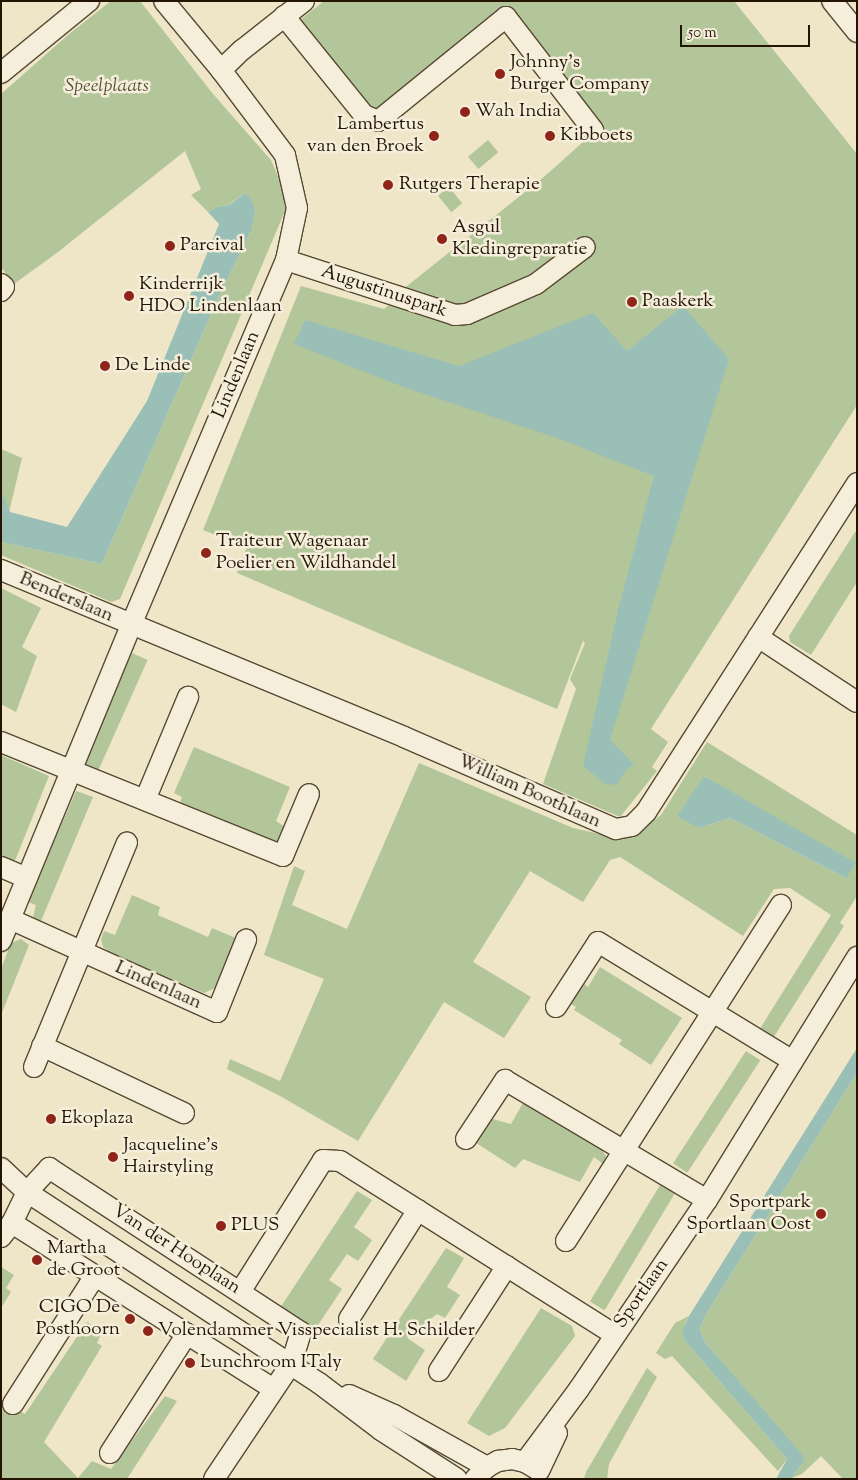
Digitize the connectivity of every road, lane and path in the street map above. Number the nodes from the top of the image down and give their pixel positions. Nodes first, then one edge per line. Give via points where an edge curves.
1 (89, 1) edge
2 (164, 1) edge
3 (304, 1) edge
4 (832, 1) edge
5 (284, 16) junction
6 (857, 32) edge
7 (221, 70) junction
8 (1, 73) edge
9 (593, 130) dead end
10 (585, 247) dead end
11 (286, 260) junction
12 (1, 284) edge
13 (1, 291) edge
14 (857, 483) edge
15 (850, 509) edge
16 (1, 570) edge
17 (131, 625) junction
18 (758, 637) junction
19 (188, 698) dead end
20 (857, 702) edge
21 (1, 742) edge
22 (72, 769) junction
23 (309, 794) dead end
24 (145, 800) junction
25 (128, 842) dead end
26 (1, 868) edge
27 (27, 878) junction
28 (781, 905) dead end
29 (10, 918) junction
30 (1, 940) edge
31 (246, 940) dead end
32 (81, 952) junction
33 (857, 957) edge
34 (556, 1008) dead end
35 (713, 1013) junction
36 (42, 1046) junction
37 (792, 1060) junction
38 (34, 1067) dead end
39 (184, 1113) dead end
40 (466, 1140) dead end
41 (625, 1149) junction
42 (1, 1168) edge
43 (1, 1184) edge
44 (27, 1192) junction
45 (707, 1200) junction
46 (418, 1210) junction
47 (6, 1230) edge
48 (566, 1241) dead end
49 (507, 1266) junction
50 (96, 1276) junction
51 (240, 1292) junction
52 (349, 1319) dead end
53 (187, 1334) junction
54 (614, 1334) junction
55 (291, 1364) junction
56 (439, 1371) dead end
57 (320, 1383) junction
58 (274, 1389) junction
59 (13, 1404) dead end
60 (110, 1453) dead end
61 (536, 1470) edge
62 (481, 1473) edge
63 (214, 1479) edge
64 (456, 1479) edge

1 - 8 street
2 - 7 street, Lindenlaan
3 - 5 street
4 - 6 street
5 - 7 street
5 - 9 street via 364,115 378,121 506,17
7 - 11 street, Lindenlaan via 284,156 298,208
10 - 11 street, Augustinuspark via 536,284 467,314 446,312
11 - 17 street, Lindenlaan
12 - 13 street via 4,287
14 - 15 street, William Boothlaan
15 - 18 street, William Boothlaan
16 - 17 street, Benderslaan
17 - 18 street, William Boothlaan via 404,737 616,829 632,826 646,812
17 - 22 street, Lindenlaan
18 - 20 street
19 - 24 street
21 - 22 street
22 - 24 street
22 - 27 street, Lindenlaan
23 - 24 street via 284,856
25 - 32 street
26 - 27 street
27 - 29 street, Lindenlaan
28 - 35 street
29 - 30 street, Lindenlaan
29 - 32 street, Lindenlaan
31 - 32 street, Lindenlaan via 217,1012
32 - 36 street
33 - 37 street, Sportlaan
34 - 35 street via 598,942
35 - 37 street
35 - 41 street
36 - 38 street
36 - 39 street
37 - 45 street, Sportlaan
40 - 41 street via 505,1080
41 - 45 street
41 - 48 street
42 - 44 street, Van der Hooplaan
43 - 44 street, Van der Hooplaan
44 - 47 street, Van der Hooplaan
44 - 51 street, Van der Hooplaan via 50,1168
44 - 55 street, Van der Hooplaan
45 - 54 street, Sportlaan
46 - 49 street
46 - 51 street via 340,1161 323,1160
46 - 52 street
47 - 50 street, Van der Hooplaan
49 - 54 street
49 - 56 street
50 - 53 street, Van der Hooplaan
50 - 59 street
51 - 55 street, Van der Hooplaan via 301,1332
53 - 58 street, Van der Hooplaan
53 - 60 street
54 - 61 street, Sportlaan via 579,1389
55 - 57 street, Van der Hooplaan
55 - 58 street
57 - 62 street, Van der Hooplaan via 394,1415
57 - 64 street, Van der Hooplaan via 382,1430
58 - 63 street
61 - 62 street via 505,1460

